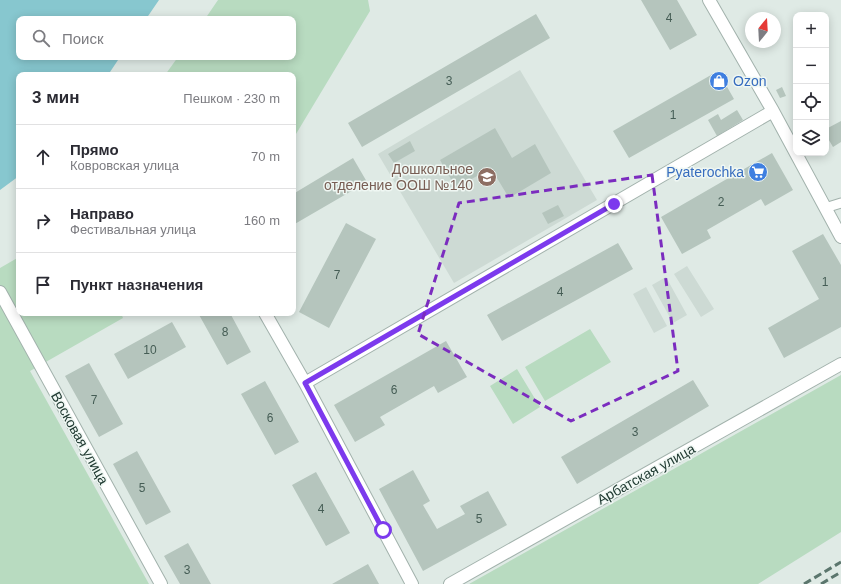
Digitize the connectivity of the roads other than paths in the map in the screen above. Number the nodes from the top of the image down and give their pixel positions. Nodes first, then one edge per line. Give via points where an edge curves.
1 (709, 0) edge
2 (773, 111) junction
3 (841, 203) edge
4 (825, 208) junction
5 (841, 237) edge
6 (0, 292) edge
7 (267, 316) edge
8 (841, 364) edge
9 (305, 383) junction
10 (161, 584) edge
11 (412, 584) edge
12 (450, 584) edge

1 - 2 street
2 - 4 street
2 - 9 street
3 - 4 lane
4 - 5 street
6 - 10 street, Восковая улица
7 - 9 street
8 - 12 street, Арбатская улица
9 - 11 street

